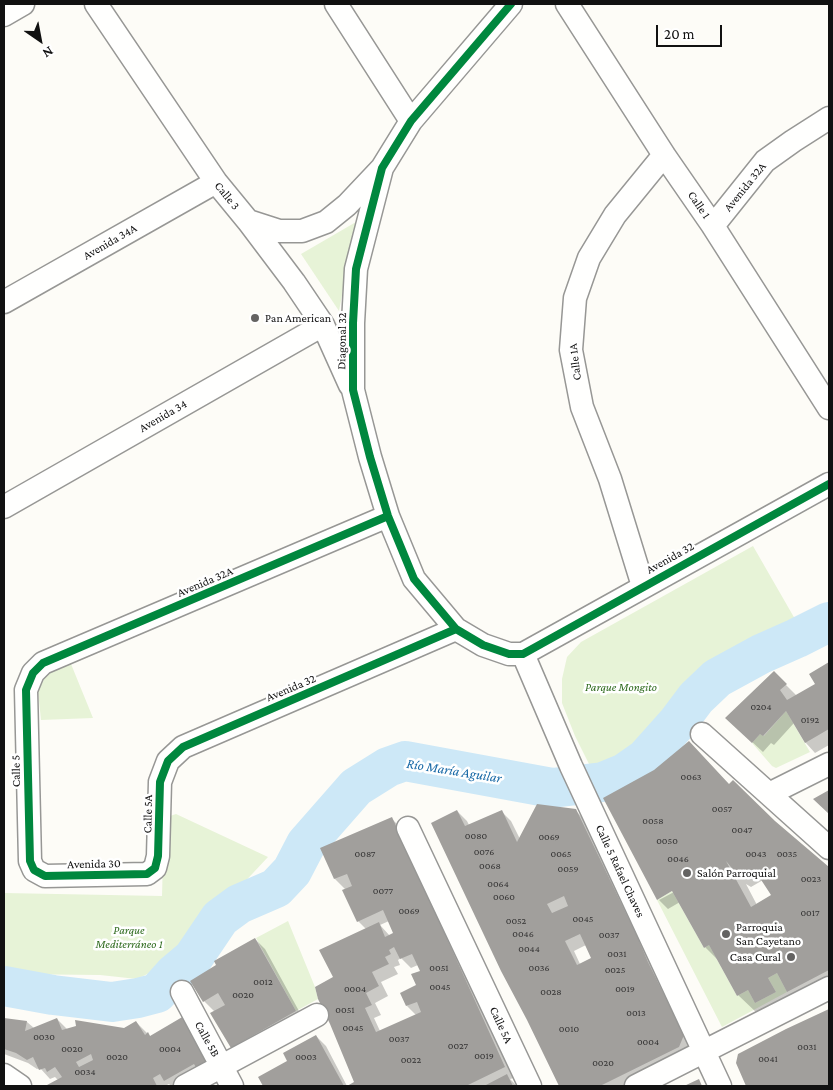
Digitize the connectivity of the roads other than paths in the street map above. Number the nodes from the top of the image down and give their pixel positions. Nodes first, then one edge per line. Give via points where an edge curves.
1 (23, 4) edge
2 (96, 4) edge
3 (336, 4) edge
4 (510, 4) edge
5 (567, 4) edge
6 (4, 14) edge
7 (829, 118) edge
8 (411, 121) junction
9 (664, 154) junction
10 (382, 168) junction
11 (216, 182) junction
12 (248, 220) junction
13 (713, 226) junction
14 (4, 302) edge
15 (322, 325) junction
16 (353, 390) junction
17 (829, 408) edge
18 (829, 484) edge
19 (4, 507) edge
20 (388, 516) junction
21 (643, 586) junction
22 (456, 629) junction
23 (523, 654) junction
24 (33, 673) joint
25 (702, 734) dead end
26 (168, 761) joint
27 (829, 764) edge
28 (768, 794) junction
29 (408, 828) dead end
30 (829, 848) edge
31 (155, 868) joint
32 (34, 870) joint
33 (829, 988) edge
34 (182, 992) dead end
35 (317, 1015) dead end
36 (704, 1051) junction
37 (222, 1066) junction
38 (4, 1075) edge
39 (20, 1086) edge
40 (185, 1086) edge
41 (232, 1086) edge
42 (530, 1086) edge
43 (636, 1086) edge
44 (720, 1086) edge

1 - 6 street
2 - 11 street, Calle 3
3 - 8 street
4 - 8 street, Diagonal 32
5 - 9 street, Calle 1
7 - 13 street, Avenida 32A via 765,161
8 - 10 street, Diagonal 32
9 - 13 street, Calle 1
9 - 21 street, Calle 1A via 616,215 589,258 575,298 571,350 582,407 610,479
10 - 12 street, Diagonal 32 via 326,222 302,231 279,231
10 - 16 street, Diagonal 32 via 356,269
11 - 12 street, Calle 3
11 - 14 street, Avenida 34A
12 - 15 street, Calle 3
13 - 17 street, Calle 1
15 - 16 street, Calle 3
15 - 19 street, Avenida 34
16 - 20 street, Diagonal 32
18 - 21 street, Avenida 32
20 - 22 street, Diagonal 32 via 414,579
20 - 24 street, Avenida 32A via 52,659
21 - 23 street, Avenida 32
22 - 23 street, Diagonal 32 via 483,645 509,654
22 - 26 street, Avenida 32 via 183,747
23 - 36 street, Calle 5 Rafael Chaves via 571,766
24 - 32 street, Calle 5 via 26,690 30,861
25 - 28 street
26 - 31 street, Calle 5A via 160,782
27 - 28 street
28 - 30 street
29 - 42 street, Calle 5A
31 - 32 street, Avenida 30 via 147,874 45,876
33 - 36 street
34 - 37 street, Calle 5B
35 - 37 street
36 - 43 street
36 - 44 street, Calle 5 Rafael Chaves
37 - 40 street
37 - 41 street, Calle 5B
38 - 39 street

